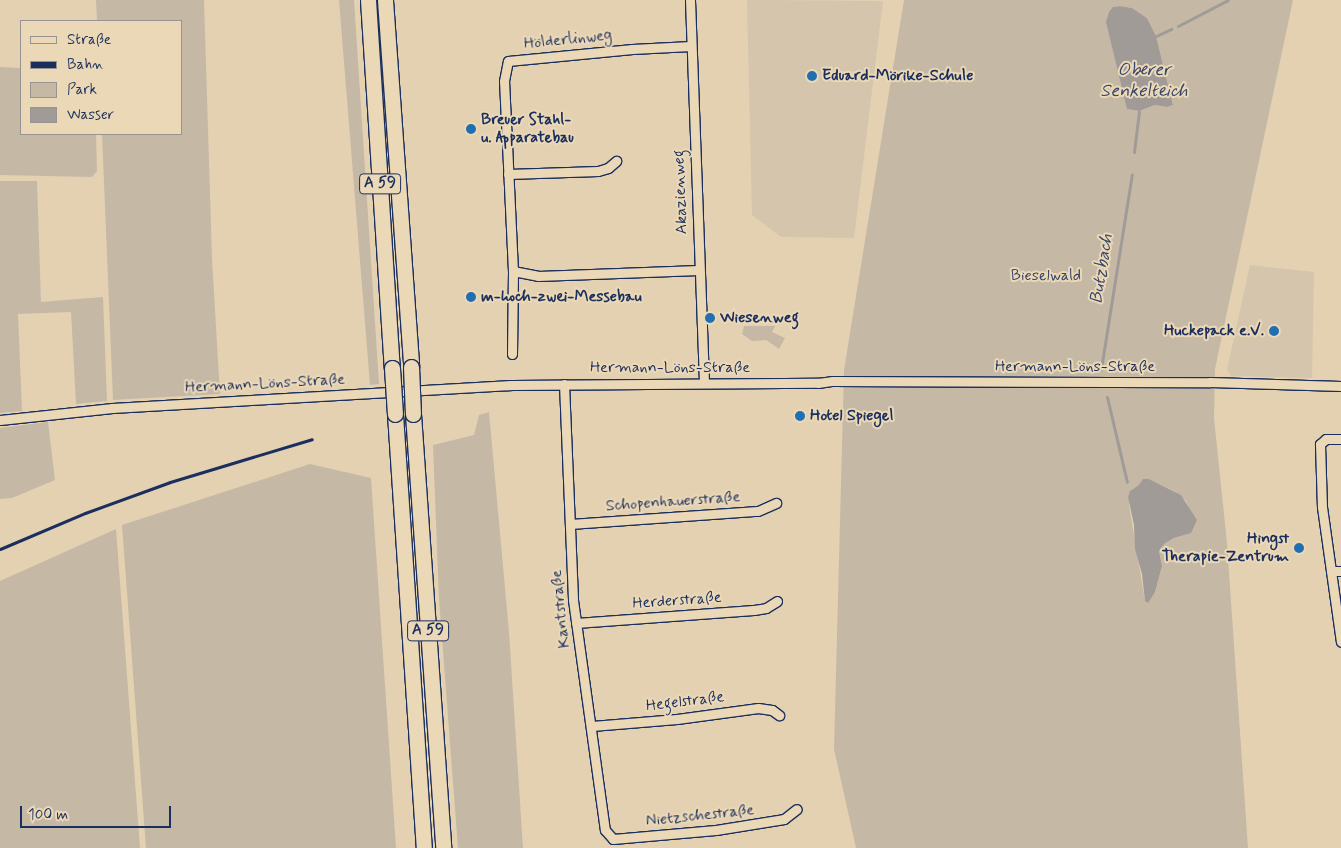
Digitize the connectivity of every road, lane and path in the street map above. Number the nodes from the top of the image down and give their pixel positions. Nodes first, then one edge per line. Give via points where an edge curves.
1 (368, 0) edge
2 (385, 0) edge
3 (690, 0) edge
4 (691, 46) junction
5 (616, 161) dead end
6 (508, 174) junction
7 (700, 270) junction
8 (513, 271) junction
9 (512, 354) dead end
10 (704, 383) junction
11 (564, 384) junction
12 (1341, 386) edge
13 (0, 420) edge
14 (1341, 439) edge
15 (776, 503) dead end
16 (570, 524) junction
17 (1331, 571) junction
18 (1341, 571) edge
19 (777, 601) dead end
20 (576, 622) junction
21 (1341, 642) edge
22 (779, 715) dead end
23 (592, 726) junction
24 (797, 809) dead end
25 (605, 830) joint
26 (424, 848) edge
27 (443, 848) edge

1 - 26 highway, A 59, bridge
2 - 27 highway, A 59, bridge
3 - 4 street, Akazienweg
4 - 6 street, Hölderlinweg via 508,61 504,81
4 - 7 street, Akazienweg
5 - 6 street via 598,171
6 - 8 street, Hölderlinweg
7 - 8 street via 538,276
7 - 10 street, Akazienweg
8 - 9 street, Hölderlinweg
10 - 11 street, Hermann-Löns-Straße
10 - 12 street, Hermann-Löns-Straße via 1210,382
11 - 13 street, Hermann-Löns-Straße via 112,408
11 - 16 street, Kantstraße
14 - 17 street via 1326,439 1320,444 1322,507
15 - 16 street, Schopenhauerstraße via 758,511
16 - 20 street, Kantstraße
17 - 18 street
17 - 21 street
19 - 20 street, Herderstraße via 766,608 754,610
20 - 23 street, Kantstraße
22 - 23 street, Hegelstraße via 772,710 758,708 677,720
23 - 25 street, Kantstraße
24 - 25 street, Nietzschestraße via 784,819 716,830 613,839

